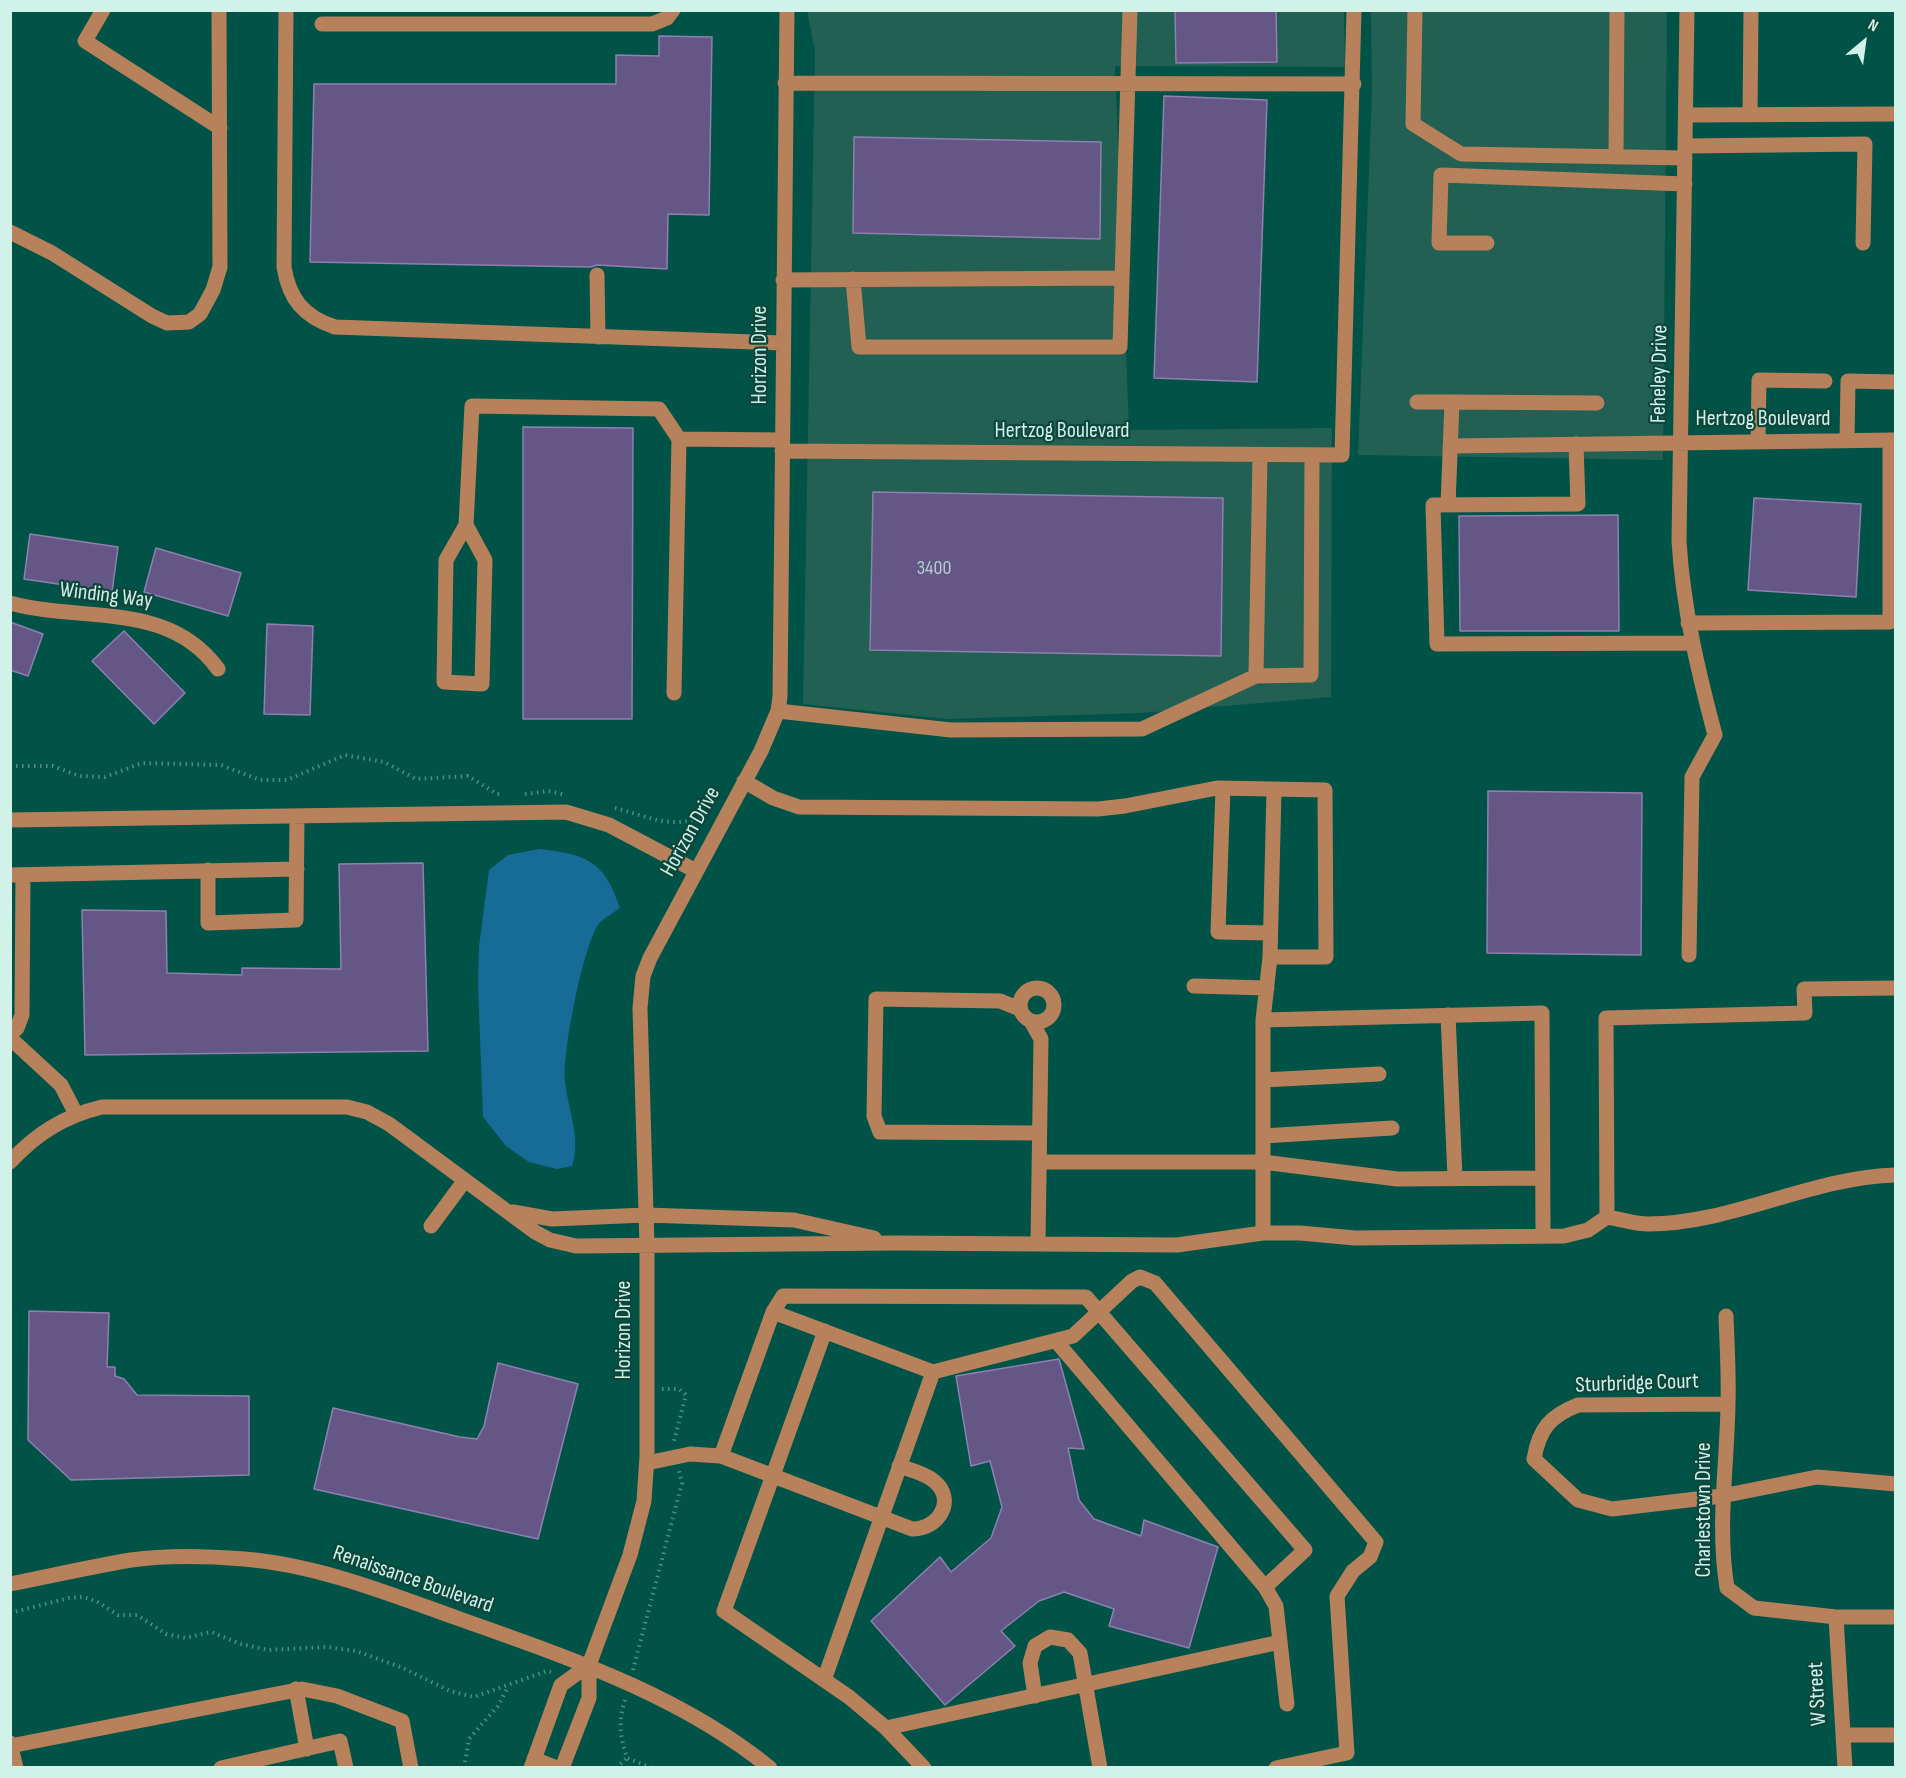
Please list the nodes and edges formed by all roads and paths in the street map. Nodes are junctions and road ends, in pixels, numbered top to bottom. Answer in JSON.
{"nodes":[{"id":1,"x":103,"y":10,"type":"edge"},
{"id":2,"x":219,"y":10,"type":"edge"},
{"id":3,"x":286,"y":10,"type":"edge"},
{"id":4,"x":673,"y":10,"type":"edge"},
{"id":5,"x":787,"y":10,"type":"edge"},
{"id":6,"x":1130,"y":10,"type":"edge"},
{"id":7,"x":1354,"y":10,"type":"edge"},
{"id":8,"x":1415,"y":10,"type":"edge"},
{"id":9,"x":1617,"y":10,"type":"edge"},
{"id":10,"x":1687,"y":10,"type":"edge"},
{"id":11,"x":1751,"y":10,"type":"edge"},
{"id":12,"x":322,"y":24,"type":"dead end"},
{"id":13,"x":785,"y":83,"type":"junction"},
{"id":14,"x":1127,"y":84,"type":"junction"},
{"id":15,"x":1354,"y":84,"type":"junction"},
{"id":16,"x":1896,"y":114,"type":"edge"},
{"id":17,"x":1686,"y":115,"type":"junction"},
{"id":18,"x":1750,"y":115,"type":"junction"},
{"id":19,"x":220,"y":128,"type":"junction"},
{"id":20,"x":1685,"y":152,"type":"junction"},
{"id":21,"x":1616,"y":157,"type":"junction"},
{"id":22,"x":1685,"y":184,"type":"junction"},
{"id":23,"x":10,"y":232,"type":"edge"},
{"id":24,"x":1487,"y":243,"type":"dead end"},
{"id":25,"x":1863,"y":243,"type":"dead end"},
{"id":26,"x":597,"y":275,"type":"dead end"},
{"id":27,"x":1122,"y":278,"type":"junction"},
{"id":28,"x":853,"y":279,"type":"junction"},
{"id":29,"x":783,"y":280,"type":"junction"},
{"id":30,"x":598,"y":337,"type":"junction"},
{"id":31,"x":782,"y":343,"type":"junction"},
{"id":32,"x":1825,"y":381,"type":"dead end"},
{"id":33,"x":1896,"y":382,"type":"edge"},
{"id":34,"x":1417,"y":402,"type":"dead end"},
{"id":35,"x":1452,"y":402,"type":"junction"},
{"id":36,"x":1597,"y":403,"type":"dead end"},
{"id":37,"x":679,"y":439,"type":"junction"},
{"id":38,"x":1847,"y":440,"type":"junction"},
{"id":39,"x":1893,"y":440,"type":"edge"},
{"id":40,"x":1758,"y":441,"type":"junction"},
{"id":41,"x":1682,"y":442,"type":"junction"},
{"id":42,"x":1576,"y":444,"type":"junction"},
{"id":43,"x":782,"y":446,"type":"junction"},
{"id":44,"x":1450,"y":446,"type":"junction"},
{"id":45,"x":1260,"y":455,"type":"junction"},
{"id":46,"x":1312,"y":455,"type":"junction"},
{"id":47,"x":1448,"y":505,"type":"junction"},
{"id":48,"x":466,"y":525,"type":"junction"},
{"id":49,"x":10,"y":603,"type":"edge"},
{"id":50,"x":1688,"y":623,"type":"junction"},
{"id":51,"x":1692,"y":642,"type":"junction"},
{"id":52,"x":218,"y":669,"type":"dead end"},
{"id":53,"x":1256,"y":676,"type":"junction"},
{"id":54,"x":674,"y":693,"type":"dead end"},
{"id":55,"x":778,"y":711,"type":"junction"},
{"id":56,"x":10,"y":766,"type":"edge"},
{"id":57,"x":744,"y":781,"type":"junction"},
{"id":58,"x":1222,"y":788,"type":"junction"},
{"id":59,"x":1274,"y":790,"type":"junction"},
{"id":60,"x":509,"y":794,"type":"dead end"},
{"id":61,"x":520,"y":795,"type":"dead end"},
{"id":62,"x":571,"y":796,"type":"dead end"},
{"id":63,"x":610,"y":806,"type":"dead end"},
{"id":64,"x":297,"y":816,"type":"junction"},
{"id":65,"x":10,"y":820,"type":"edge"},
{"id":66,"x":721,"y":825,"type":"junction"},
{"id":67,"x":297,"y":869,"type":"junction"},
{"id":68,"x":208,"y":870,"type":"junction"},
{"id":69,"x":696,"y":871,"type":"junction"},
{"id":70,"x":17,"y":875,"type":"edge"},
{"id":71,"x":1270,"y":933,"type":"junction"},
{"id":72,"x":1689,"y":955,"type":"dead end"},
{"id":73,"x":1270,"y":957,"type":"junction"},
{"id":74,"x":1194,"y":986,"type":"dead end"},
{"id":75,"x":1896,"y":987,"type":"edge"},
{"id":76,"x":1266,"y":988,"type":"junction"},
{"id":77,"x":1020,"y":1009,"type":"junction"},
{"id":78,"x":1448,"y":1016,"type":"junction"},
{"id":79,"x":1263,"y":1020,"type":"junction"},
{"id":80,"x":1031,"y":1022,"type":"junction"},
{"id":81,"x":10,"y":1036,"type":"edge"},
{"id":82,"x":1379,"y":1074,"type":"dead end"},
{"id":83,"x":1263,"y":1080,"type":"junction"},
{"id":84,"x":76,"y":1114,"type":"junction"},
{"id":85,"x":1392,"y":1128,"type":"dead end"},
{"id":86,"x":1039,"y":1133,"type":"junction"},
{"id":87,"x":1263,"y":1136,"type":"junction"},
{"id":88,"x":10,"y":1162,"type":"edge"},
{"id":89,"x":1039,"y":1162,"type":"junction"},
{"id":90,"x":1263,"y":1162,"type":"junction"},
{"id":91,"x":1896,"y":1175,"type":"edge"},
{"id":92,"x":1455,"y":1178,"type":"junction"},
{"id":93,"x":1543,"y":1178,"type":"junction"},
{"id":94,"x":465,"y":1179,"type":"junction"},
{"id":95,"x":508,"y":1211,"type":"junction"},
{"id":96,"x":646,"y":1215,"type":"junction"},
{"id":97,"x":1607,"y":1217,"type":"junction"},
{"id":98,"x":431,"y":1226,"type":"dead end"},
{"id":99,"x":1263,"y":1233,"type":"junction"},
{"id":100,"x":1544,"y":1236,"type":"junction"},
{"id":101,"x":897,"y":1243,"type":"junction"},
{"id":102,"x":1038,"y":1243,"type":"junction"},
{"id":103,"x":646,"y":1246,"type":"junction"},
{"id":104,"x":773,"y":1312,"type":"junction"},
{"id":105,"x":1099,"y":1312,"type":"junction"},
{"id":106,"x":1726,"y":1316,"type":"dead end"},
{"id":107,"x":825,"y":1331,"type":"junction"},
{"id":108,"x":1056,"y":1341,"type":"junction"},
{"id":109,"x":933,"y":1372,"type":"junction"},
{"id":110,"x":646,"y":1389,"type":"junction"},
{"id":111,"x":1728,"y":1404,"type":"junction"},
{"id":112,"x":673,"y":1456,"type":"junction"},
{"id":113,"x":721,"y":1456,"type":"junction"},
{"id":114,"x":647,"y":1463,"type":"junction"},
{"id":115,"x":899,"y":1466,"type":"junction"},
{"id":116,"x":772,"y":1476,"type":"junction"},
{"id":117,"x":1896,"y":1484,"type":"edge"},
{"id":118,"x":1722,"y":1496,"type":"junction"},
{"id":119,"x":881,"y":1518,"type":"junction"},
{"id":120,"x":10,"y":1584,"type":"edge"},
{"id":121,"x":1265,"y":1587,"type":"junction"},
{"id":122,"x":10,"y":1613,"type":"edge"},
{"id":123,"x":1836,"y":1617,"type":"junction"},
{"id":124,"x":1896,"y":1617,"type":"edge"},
{"id":125,"x":1280,"y":1642,"type":"junction"},
{"id":126,"x":589,"y":1665,"type":"junction"},
{"id":127,"x":568,"y":1680,"type":"junction"},
{"id":128,"x":824,"y":1680,"type":"junction"},
{"id":129,"x":1086,"y":1685,"type":"junction"},
{"id":130,"x":508,"y":1686,"type":"junction"},
{"id":131,"x":296,"y":1689,"type":"junction"},
{"id":132,"x":628,"y":1691,"type":"junction"},
{"id":133,"x":616,"y":1695,"type":"dead end"},
{"id":134,"x":1035,"y":1696,"type":"junction"},
{"id":135,"x":1287,"y":1704,"type":"dead end"},
{"id":136,"x":886,"y":1728,"type":"junction"},
{"id":137,"x":1843,"y":1735,"type":"junction"},
{"id":138,"x":1896,"y":1735,"type":"edge"},
{"id":139,"x":11,"y":1745,"type":"edge"},
{"id":140,"x":307,"y":1749,"type":"junction"},
{"id":141,"x":627,"y":1758,"type":"junction"},
{"id":142,"x":532,"y":1763,"type":"edge"},
{"id":143,"x":16,"y":1767,"type":"edge"},
{"id":144,"x":221,"y":1767,"type":"edge"},
{"id":145,"x":346,"y":1767,"type":"edge"},
{"id":146,"x":411,"y":1767,"type":"edge"},
{"id":147,"x":464,"y":1767,"type":"edge"},
{"id":148,"x":557,"y":1767,"type":"edge"},
{"id":149,"x":562,"y":1767,"type":"edge"},
{"id":150,"x":616,"y":1767,"type":"edge"},
{"id":151,"x":652,"y":1767,"type":"edge"},
{"id":152,"x":770,"y":1767,"type":"edge"},
{"id":153,"x":924,"y":1767,"type":"edge"},
{"id":154,"x":1100,"y":1767,"type":"edge"},
{"id":155,"x":1276,"y":1767,"type":"edge"},
{"id":156,"x":1845,"y":1767,"type":"edge"}],
"edges":[{"from":1,"to":19,"type":"street"},
{"from":2,"to":19,"type":"street"},
{"from":3,"to":30,"type":"street"},
{"from":4,"to":12,"type":"street"},
{"from":5,"to":13,"type":"street","name":"Horizon Drive"},
{"from":6,"to":14,"type":"street"},
{"from":7,"to":15,"type":"street"},
{"from":8,"to":21,"type":"street"},
{"from":9,"to":21,"type":"street"},
{"from":10,"to":17,"type":"street","name":"Feheley Drive"},
{"from":11,"to":18,"type":"street"},
{"from":13,"to":14,"type":"street"},
{"from":13,"to":29,"type":"street","name":"Horizon Drive"},
{"from":14,"to":15,"type":"street"},
{"from":14,"to":27,"type":"street"},
{"from":15,"to":46,"type":"street","name":"Hertzog Boulevard"},
{"from":16,"to":18,"type":"street"},
{"from":17,"to":18,"type":"street"},
{"from":17,"to":20,"type":"street","name":"Feheley Drive"},
{"from":19,"to":23,"type":"street"},
{"from":20,"to":21,"type":"street"},
{"from":20,"to":22,"type":"street","name":"Feheley Drive"},
{"from":20,"to":25,"type":"street"},
{"from":22,"to":24,"type":"street"},
{"from":22,"to":41,"type":"street","name":"Feheley Drive"},
{"from":26,"to":30,"type":"street"},
{"from":27,"to":28,"type":"street"},
{"from":27,"to":28,"type":"street"},
{"from":28,"to":29,"type":"street"},
{"from":29,"to":31,"type":"street","name":"Horizon Drive"},
{"from":30,"to":31,"type":"street"},
{"from":31,"to":43,"type":"street","name":"Horizon Drive"},
{"from":32,"to":40,"type":"street"},
{"from":33,"to":38,"type":"street"},
{"from":34,"to":35,"type":"street"},
{"from":35,"to":36,"type":"street"},
{"from":35,"to":44,"type":"street"},
{"from":37,"to":43,"type":"street","name":"Hertzog Boulevard"},
{"from":37,"to":48,"type":"street"},
{"from":37,"to":54,"type":"street"},
{"from":38,"to":39,"type":"street","name":"Hertzog Boulevard"},
{"from":38,"to":40,"type":"street","name":"Hertzog Boulevard"},
{"from":39,"to":50,"type":"street"},
{"from":40,"to":41,"type":"street","name":"Hertzog Boulevard"},
{"from":41,"to":42,"type":"street","name":"Hertzog Boulevard"},
{"from":41,"to":50,"type":"street","name":"Feheley Drive"},
{"from":42,"to":44,"type":"street","name":"Hertzog Boulevard"},
{"from":42,"to":47,"type":"street"},
{"from":43,"to":45,"type":"street","name":"Hertzog Boulevard"},
{"from":43,"to":55,"type":"street","name":"Horizon Drive"},
{"from":44,"to":47,"type":"street"},
{"from":45,"to":46,"type":"street","name":"Hertzog Boulevard"},
{"from":45,"to":53,"type":"street"},
{"from":46,"to":53,"type":"street"},
{"from":47,"to":51,"type":"street"},
{"from":48,"to":48,"type":"street"},
{"from":49,"to":52,"type":"street","name":"Winding Way"},
{"from":50,"to":51,"type":"street","name":"Feheley Drive"},
{"from":51,"to":72,"type":"street","name":"Feheley Drive"},
{"from":53,"to":55,"type":"street"},
{"from":55,"to":57,"type":"street","name":"Horizon Drive"},
{"from":56,"to":60,"type":"path"},
{"from":57,"to":58,"type":"street"},
{"from":57,"to":66,"type":"street","name":"Horizon Drive"},
{"from":58,"to":59,"type":"street"},
{"from":58,"to":71,"type":"street"},
{"from":59,"to":71,"type":"street"},
{"from":59,"to":73,"type":"street"},
{"from":61,"to":62,"type":"path"},
{"from":63,"to":66,"type":"path"},
{"from":64,"to":65,"type":"street"},
{"from":64,"to":67,"type":"street"},
{"from":64,"to":69,"type":"street"},
{"from":66,"to":69,"type":"street","name":"Horizon Drive"},
{"from":67,"to":68,"type":"street"},
{"from":67,"to":68,"type":"street"},
{"from":68,"to":70,"type":"street"},
{"from":69,"to":96,"type":"street","name":"Horizon Drive"},
{"from":70,"to":81,"type":"street"},
{"from":71,"to":73,"type":"street"},
{"from":73,"to":76,"type":"street"},
{"from":74,"to":76,"type":"street"},
{"from":75,"to":97,"type":"street"},
{"from":76,"to":79,"type":"street"},
{"from":77,"to":80,"type":"street"},
{"from":77,"to":80,"type":"street"},
{"from":77,"to":86,"type":"street"},
{"from":78,"to":79,"type":"street"},
{"from":78,"to":92,"type":"street"},
{"from":78,"to":93,"type":"street"},
{"from":79,"to":83,"type":"street"},
{"from":80,"to":86,"type":"street"},
{"from":81,"to":84,"type":"street"},
{"from":82,"to":83,"type":"street"},
{"from":83,"to":87,"type":"street"},
{"from":84,"to":88,"type":"street"},
{"from":84,"to":94,"type":"street"},
{"from":85,"to":87,"type":"street"},
{"from":86,"to":89,"type":"street"},
{"from":87,"to":90,"type":"street"},
{"from":89,"to":90,"type":"street"},
{"from":89,"to":102,"type":"street"},
{"from":90,"to":92,"type":"street"},
{"from":90,"to":99,"type":"street"},
{"from":91,"to":97,"type":"street"},
{"from":92,"to":93,"type":"street"},
{"from":93,"to":100,"type":"street"},
{"from":94,"to":95,"type":"street"},
{"from":94,"to":98,"type":"street"},
{"from":95,"to":96,"type":"street"},
{"from":95,"to":103,"type":"street"},
{"from":96,"to":101,"type":"street"},
{"from":96,"to":103,"type":"street","name":"Horizon Drive"},
{"from":97,"to":100,"type":"street"},
{"from":99,"to":100,"type":"street"},
{"from":99,"to":102,"type":"street"},
{"from":101,"to":102,"type":"street"},
{"from":101,"to":103,"type":"street"},
{"from":103,"to":110,"type":"street","name":"Horizon Drive"},
{"from":104,"to":105,"type":"street"},
{"from":104,"to":107,"type":"street"},
{"from":104,"to":113,"type":"street"},
{"from":105,"to":108,"type":"street"},
{"from":105,"to":121,"type":"street"},
{"from":105,"to":155,"type":"street"},
{"from":106,"to":111,"type":"street","name":"Charlestown Drive"},
{"from":107,"to":109,"type":"street"},
{"from":107,"to":116,"type":"street"},
{"from":108,"to":109,"type":"street"},
{"from":108,"to":121,"type":"street"},
{"from":109,"to":115,"type":"street"},
{"from":110,"to":112,"type":"path"},
{"from":110,"to":114,"type":"street","name":"Horizon Drive"},
{"from":111,"to":118,"type":"street","name":"Charlestown Drive"},
{"from":111,"to":118,"type":"street","name":"Sturbridge Court"},
{"from":112,"to":113,"type":"street"},
{"from":112,"to":114,"type":"street"},
{"from":112,"to":132,"type":"path"},
{"from":113,"to":116,"type":"street"},
{"from":114,"to":126,"type":"street","name":"Horizon Drive"},
{"from":115,"to":119,"type":"street"},
{"from":115,"to":119,"type":"street"},
{"from":116,"to":119,"type":"street"},
{"from":116,"to":128,"type":"street"},
{"from":117,"to":118,"type":"street"},
{"from":118,"to":123,"type":"street","name":"Charlestown Drive"},
{"from":119,"to":128,"type":"street"},
{"from":120,"to":126,"type":"street","name":"Renaissance Boulevard"},
{"from":121,"to":125,"type":"street"},
{"from":122,"to":130,"type":"path"},
{"from":123,"to":124,"type":"street"},
{"from":123,"to":137,"type":"street","name":"W Street"},
{"from":125,"to":129,"type":"street"},
{"from":125,"to":135,"type":"street"},
{"from":126,"to":127,"type":"street"},
{"from":126,"to":132,"type":"street","name":"Renaissance Boulevard"},
{"from":126,"to":149,"type":"street"},
{"from":127,"to":130,"type":"path"},
{"from":127,"to":142,"type":"street"},
{"from":128,"to":136,"type":"street"},
{"from":129,"to":134,"type":"street"},
{"from":129,"to":134,"type":"street"},
{"from":129,"to":154,"type":"street"},
{"from":130,"to":147,"type":"path"},
{"from":131,"to":139,"type":"street"},
{"from":131,"to":140,"type":"street"},
{"from":131,"to":146,"type":"street"},
{"from":132,"to":133,"type":"path"},
{"from":132,"to":141,"type":"path"},
{"from":132,"to":152,"type":"street","name":"Renaissance Boulevard"},
{"from":134,"to":136,"type":"street"},
{"from":136,"to":153,"type":"street"},
{"from":137,"to":138,"type":"street"},
{"from":137,"to":156,"type":"street","name":"W Street"},
{"from":139,"to":143,"type":"street"},
{"from":140,"to":144,"type":"street"},
{"from":140,"to":145,"type":"street"},
{"from":141,"to":150,"type":"path"},
{"from":141,"to":151,"type":"path"},
{"from":142,"to":148,"type":"street"}]}
